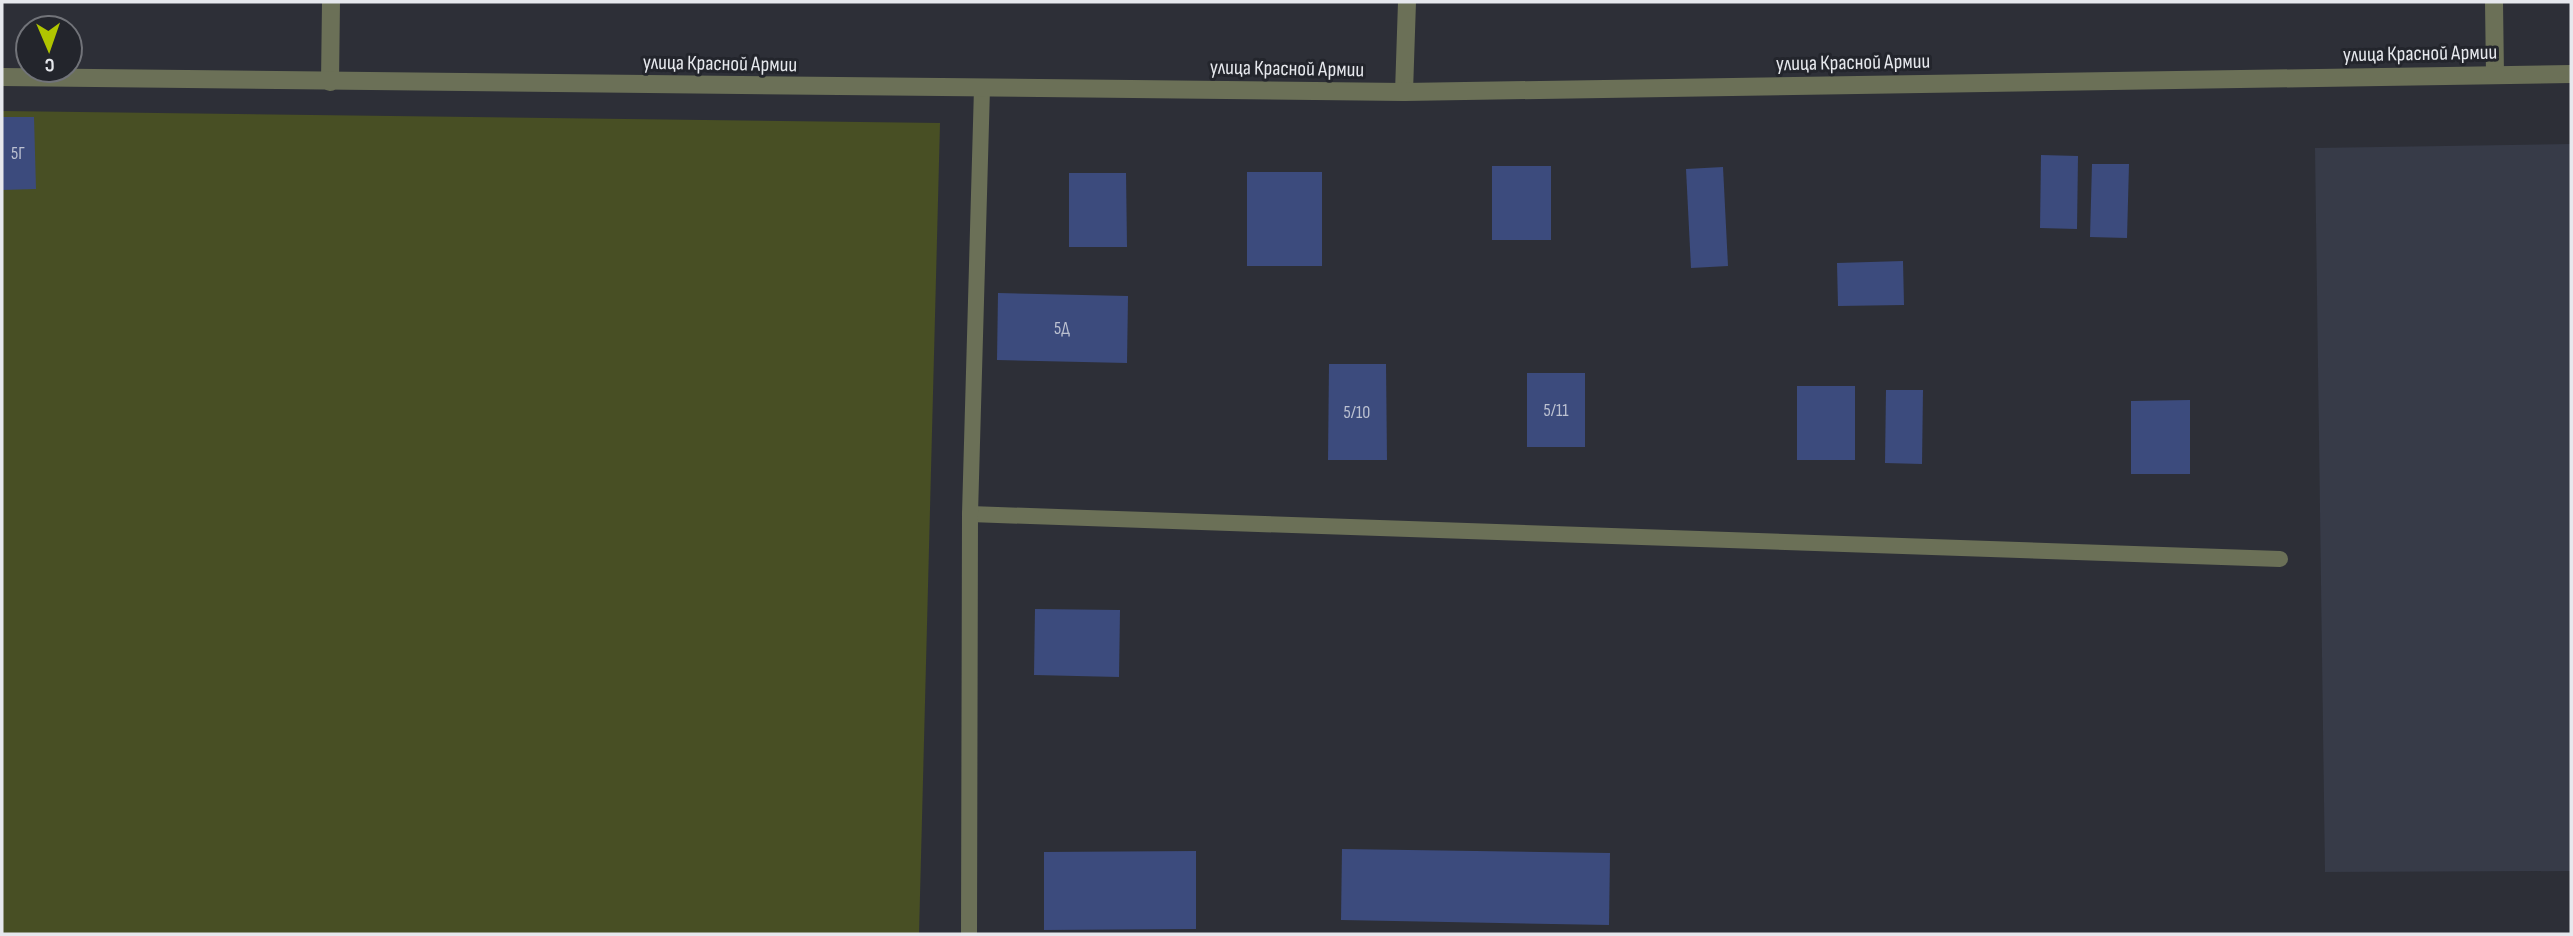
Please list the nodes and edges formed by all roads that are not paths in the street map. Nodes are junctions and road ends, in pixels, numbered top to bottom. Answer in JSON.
{"nodes":[{"id":1,"x":331,"y":2,"type":"edge"},
{"id":2,"x":1407,"y":2,"type":"edge"},
{"id":3,"x":2494,"y":2,"type":"edge"},
{"id":4,"x":2571,"y":74,"type":"edge"},
{"id":5,"x":2495,"y":75,"type":"junction"},
{"id":6,"x":2,"y":77,"type":"edge"},
{"id":7,"x":330,"y":82,"type":"junction"},
{"id":8,"x":982,"y":88,"type":"junction"},
{"id":9,"x":1404,"y":92,"type":"junction"},
{"id":10,"x":970,"y":514,"type":"junction"},
{"id":11,"x":2280,"y":559,"type":"dead end"},
{"id":12,"x":970,"y":934,"type":"edge"}],
"edges":[{"from":1,"to":7,"type":"street"},
{"from":2,"to":9,"type":"street"},
{"from":3,"to":5,"type":"street"},
{"from":4,"to":5,"type":"street","name":"улица Красной Армии"},
{"from":5,"to":9,"type":"street","name":"улица Красной Армии"},
{"from":6,"to":7,"type":"street","name":"улица Красной Армии"},
{"from":7,"to":8,"type":"street","name":"улица Красной Армии"},
{"from":8,"to":9,"type":"street","name":"улица Красной Армии"},
{"from":8,"to":10,"type":"lane"},
{"from":10,"to":11,"type":"lane"},
{"from":10,"to":12,"type":"lane"}]}
